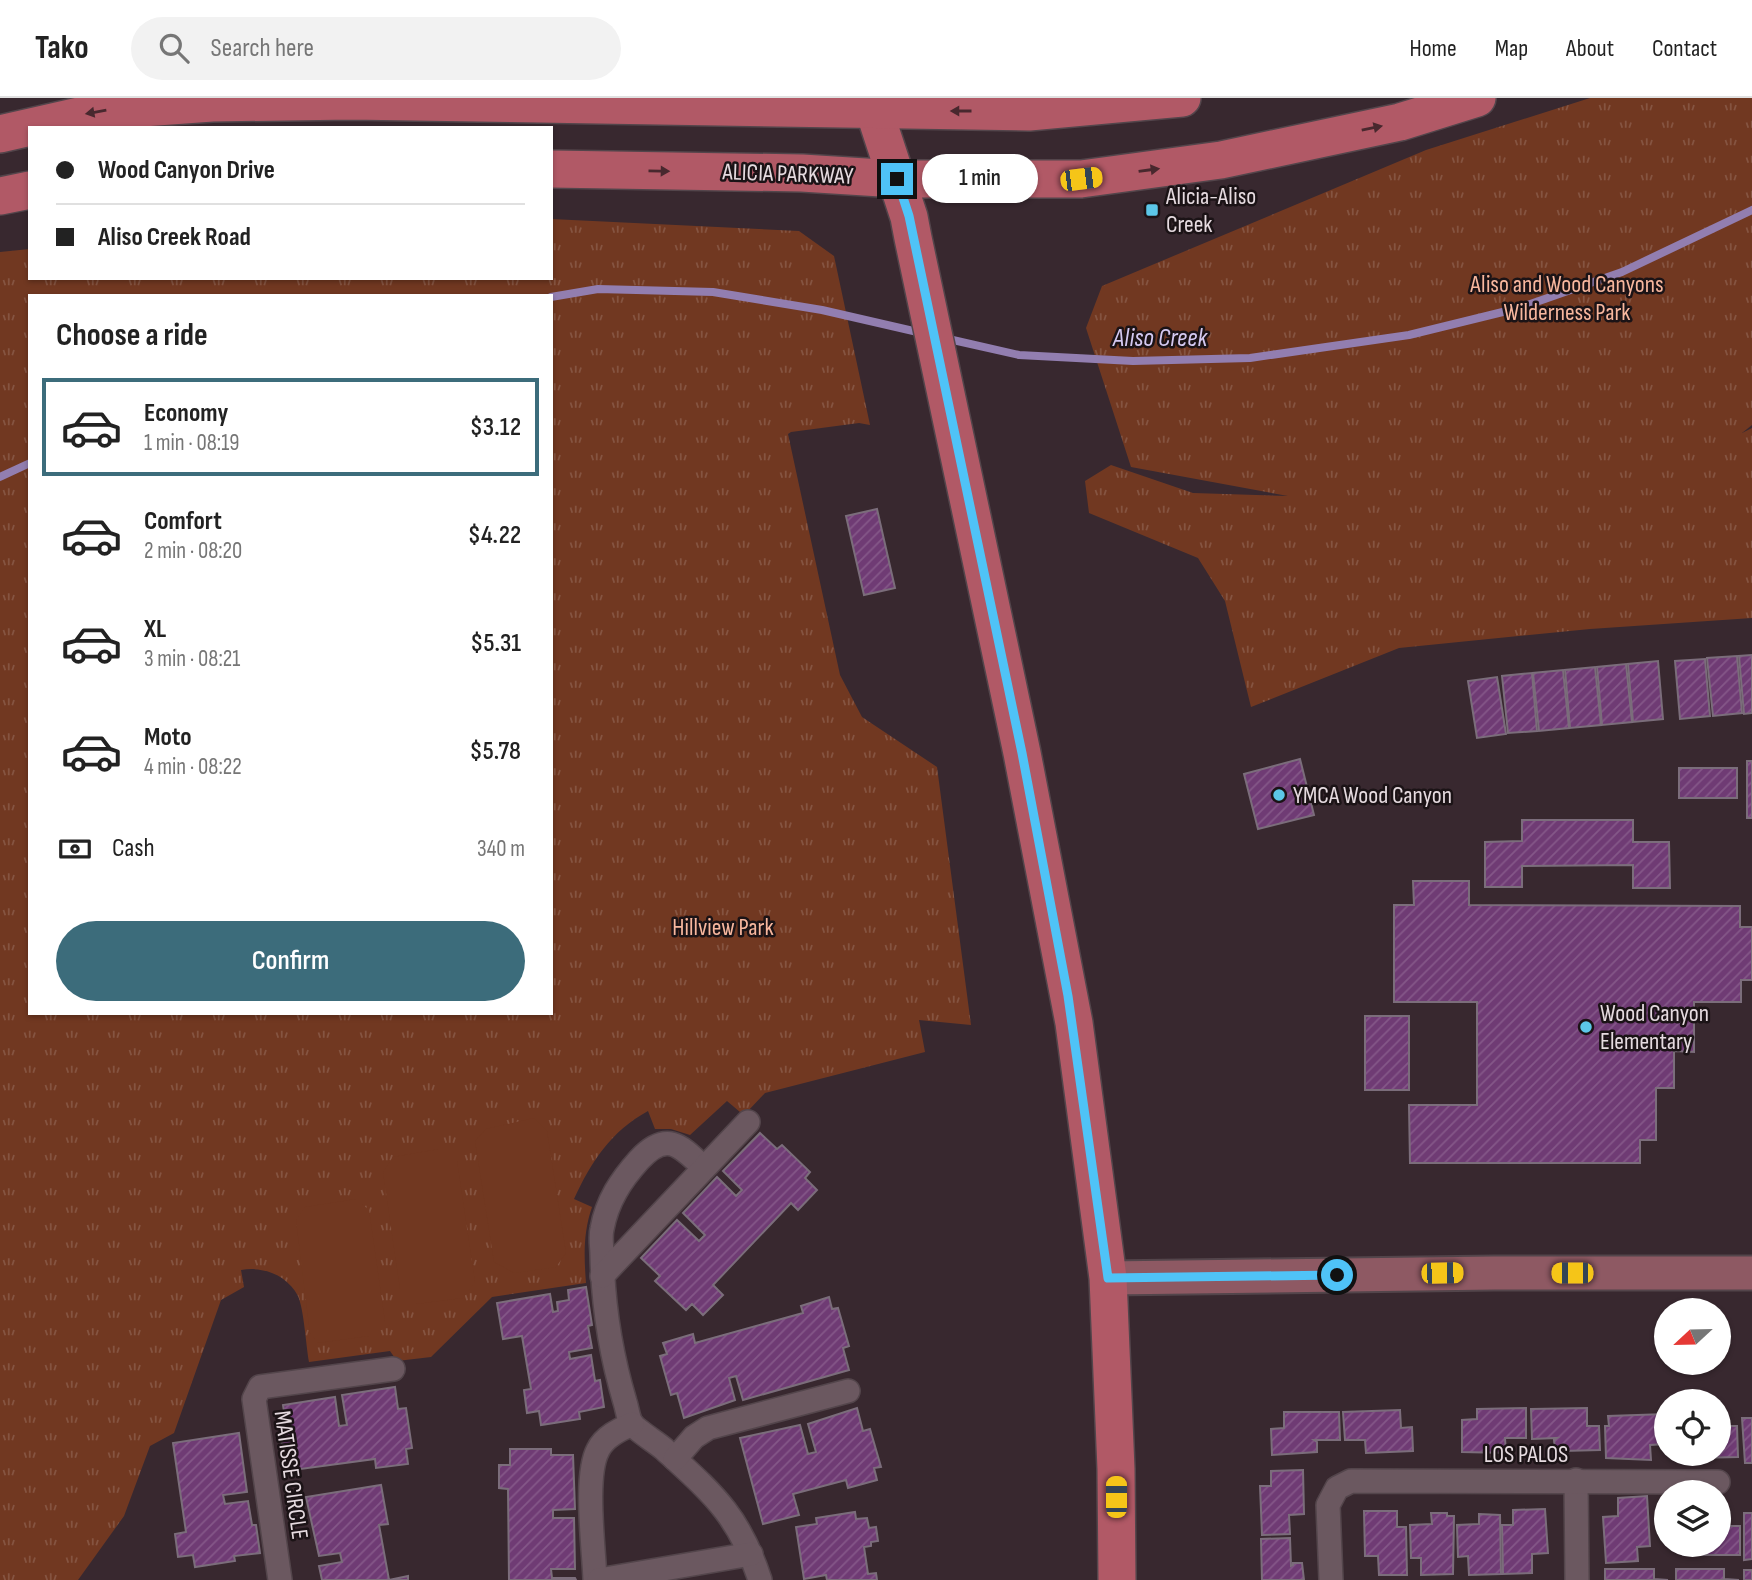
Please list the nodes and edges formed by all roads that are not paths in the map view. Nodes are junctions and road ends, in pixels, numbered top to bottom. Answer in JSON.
{"nodes":[{"id":1,"x":1182,"y":98,"type":"edge"},
{"id":2,"x":1477,"y":98,"type":"edge"},
{"id":3,"x":872,"y":104,"type":"edge"},
{"id":4,"x":35,"y":126,"type":"edge"},
{"id":5,"x":28,"y":128,"type":"edge"},
{"id":6,"x":0,"y":134,"type":"edge"},
{"id":7,"x":553,"y":169,"type":"edge"},
{"id":8,"x":897,"y":179,"type":"junction"},
{"id":9,"x":28,"y":190,"type":"edge"},
{"id":10,"x":0,"y":196,"type":"edge"},
{"id":11,"x":748,"y":1122,"type":"dead end"},
{"id":12,"x":704,"y":1168,"type":"junction"},
{"id":13,"x":1752,"y":1273,"type":"edge"},
{"id":14,"x":602,"y":1276,"type":"junction"},
{"id":15,"x":1108,"y":1278,"type":"junction"},
{"id":16,"x":393,"y":1369,"type":"dead end"},
{"id":17,"x":848,"y":1391,"type":"dead end"},
{"id":18,"x":632,"y":1424,"type":"junction"},
{"id":19,"x":674,"y":1459,"type":"junction"},
{"id":20,"x":1576,"y":1480,"type":"junction"},
{"id":21,"x":1654,"y":1481,"type":"edge"},
{"id":22,"x":751,"y":1555,"type":"junction"},
{"id":23,"x":280,"y":1580,"type":"edge"},
{"id":24,"x":597,"y":1580,"type":"edge"},
{"id":25,"x":760,"y":1580,"type":"edge"},
{"id":26,"x":1117,"y":1580,"type":"edge"},
{"id":27,"x":1331,"y":1580,"type":"edge"},
{"id":28,"x":1577,"y":1580,"type":"edge"}],
"edges":[{"from":1,"to":3,"type":"main road","one_way":true},
{"from":8,"to":2,"type":"main road","name":"ALICIA PARKWAY","one_way":true},
{"from":3,"to":4,"type":"main road","one_way":true},
{"from":3,"to":8,"type":"main road"},
{"from":5,"to":6,"type":"main road","one_way":true},
{"from":7,"to":8,"type":"main road","name":"ALICIA PARKWAY","one_way":true},
{"from":8,"to":15,"type":"main road"},
{"from":9,"to":10,"type":"main road"},
{"from":11,"to":12,"type":"street"},
{"from":12,"to":14,"type":"street"},
{"from":12,"to":14,"type":"street"},
{"from":13,"to":15,"type":"main road"},
{"from":14,"to":18,"type":"street"},
{"from":15,"to":26,"type":"main road"},
{"from":16,"to":23,"type":"street","name":"MATISSE CIRCLE"},
{"from":17,"to":19,"type":"street"},
{"from":18,"to":19,"type":"street"},
{"from":18,"to":24,"type":"street"},
{"from":19,"to":22,"type":"street"},
{"from":20,"to":21,"type":"street","name":"LOS PALOS"},
{"from":20,"to":27,"type":"street","name":"LOS PALOS"},
{"from":20,"to":28,"type":"street"},
{"from":22,"to":24,"type":"street"},
{"from":22,"to":25,"type":"street"}]}
